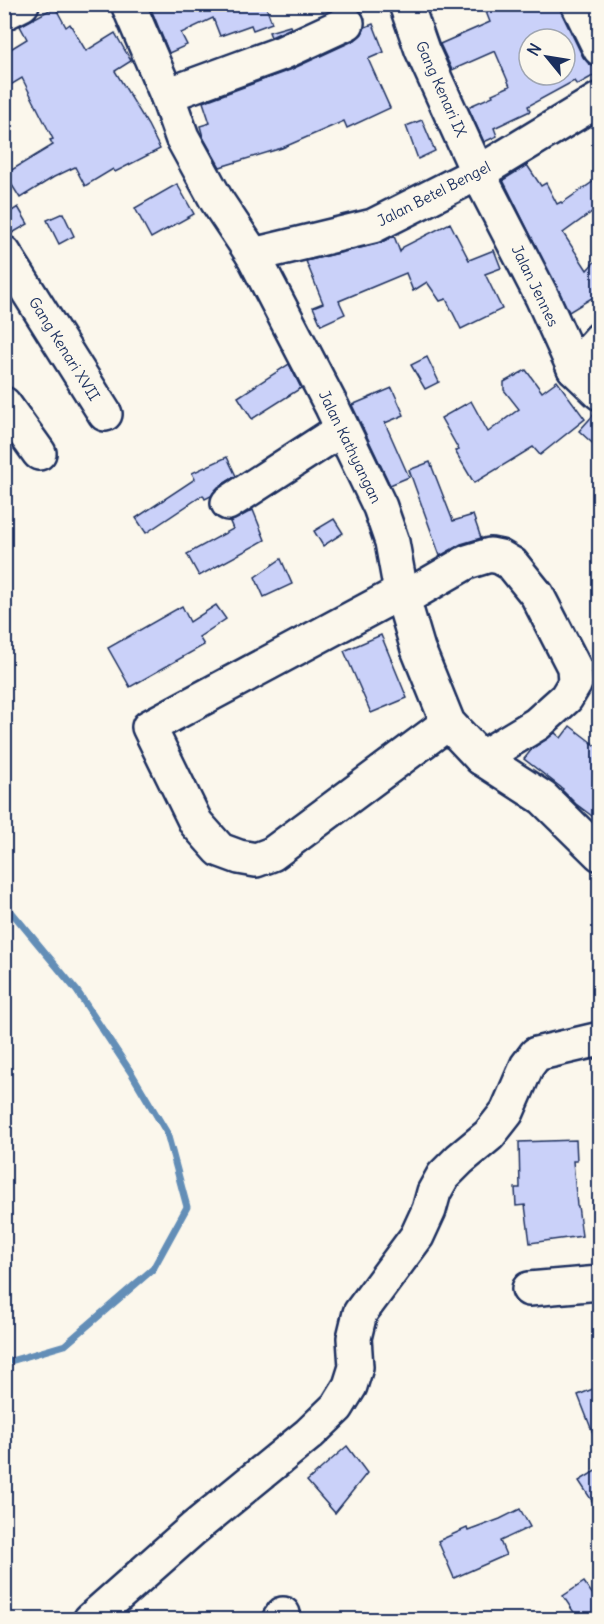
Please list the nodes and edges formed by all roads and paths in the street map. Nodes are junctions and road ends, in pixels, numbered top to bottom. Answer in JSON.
{"nodes":[{"id":1,"x":22,"y":4,"type":"edge"},
{"id":2,"x":128,"y":4,"type":"edge"},
{"id":3,"x":406,"y":4,"type":"edge"},
{"id":4,"x":578,"y":4,"type":"edge"},
{"id":5,"x":4,"y":14,"type":"edge"},
{"id":6,"x":347,"y":23,"type":"dead end"},
{"id":7,"x":600,"y":49,"type":"edge"},
{"id":8,"x":167,"y":94,"type":"junction"},
{"id":9,"x":600,"y":99,"type":"edge"},
{"id":10,"x":478,"y":172,"type":"junction"},
{"id":11,"x":4,"y":253,"type":"edge"},
{"id":12,"x":254,"y":255,"type":"junction"},
{"id":13,"x":600,"y":339,"type":"edge"},
{"id":14,"x":574,"y":368,"type":"junction"},
{"id":15,"x":600,"y":393,"type":"edge"},
{"id":16,"x":4,"y":404,"type":"edge"},
{"id":17,"x":105,"y":414,"type":"dead end"},
{"id":18,"x":342,"y":429,"type":"junction"},
{"id":19,"x":39,"y":453,"type":"dead end"},
{"id":20,"x":228,"y":503,"type":"dead end"},
{"id":21,"x":402,"y":595,"type":"junction"},
{"id":22,"x":448,"y":723,"type":"junction"},
{"id":23,"x":481,"y":758,"type":"junction"},
{"id":24,"x":600,"y":854,"type":"edge"},
{"id":25,"x":600,"y":1039,"type":"edge"},
{"id":26,"x":600,"y":1282,"type":"edge"},
{"id":27,"x":529,"y":1288,"type":"dead end"},
{"id":28,"x":90,"y":1620,"type":"edge"}],
"edges":[{"from":1,"to":5,"type":"street"},
{"from":2,"to":8,"type":"street","name":"Jalan Kathyangan"},
{"from":3,"to":10,"type":"street","name":"Gang Kenari IX"},
{"from":4,"to":7,"type":"street"},
{"from":6,"to":8,"type":"street"},
{"from":8,"to":12,"type":"street","name":"Jalan Kathyangan"},
{"from":9,"to":10,"type":"street","name":"Jalan Betel Bengel"},
{"from":10,"to":12,"type":"street","name":"Jalan Betel Bengel"},
{"from":10,"to":14,"type":"street","name":"Jalan Jennes"},
{"from":11,"to":17,"type":"street","name":"Gang Kenari XVII"},
{"from":12,"to":18,"type":"street","name":"Jalan Kathyangan"},
{"from":13,"to":14,"type":"street"},
{"from":14,"to":15,"type":"street","name":"Jalan Jennes"},
{"from":16,"to":19,"type":"street"},
{"from":18,"to":20,"type":"street"},
{"from":18,"to":21,"type":"street","name":"Jalan Kathyangan"},
{"from":21,"to":22,"type":"street","name":"Jalan Kathyangan"},
{"from":21,"to":22,"type":"street"},
{"from":21,"to":23,"type":"street"},
{"from":22,"to":23,"type":"street","name":"Jalan Kathyangan"},
{"from":23,"to":24,"type":"street","name":"Jalan Kathyangan"},
{"from":25,"to":28,"type":"street"},
{"from":26,"to":27,"type":"street"}]}
